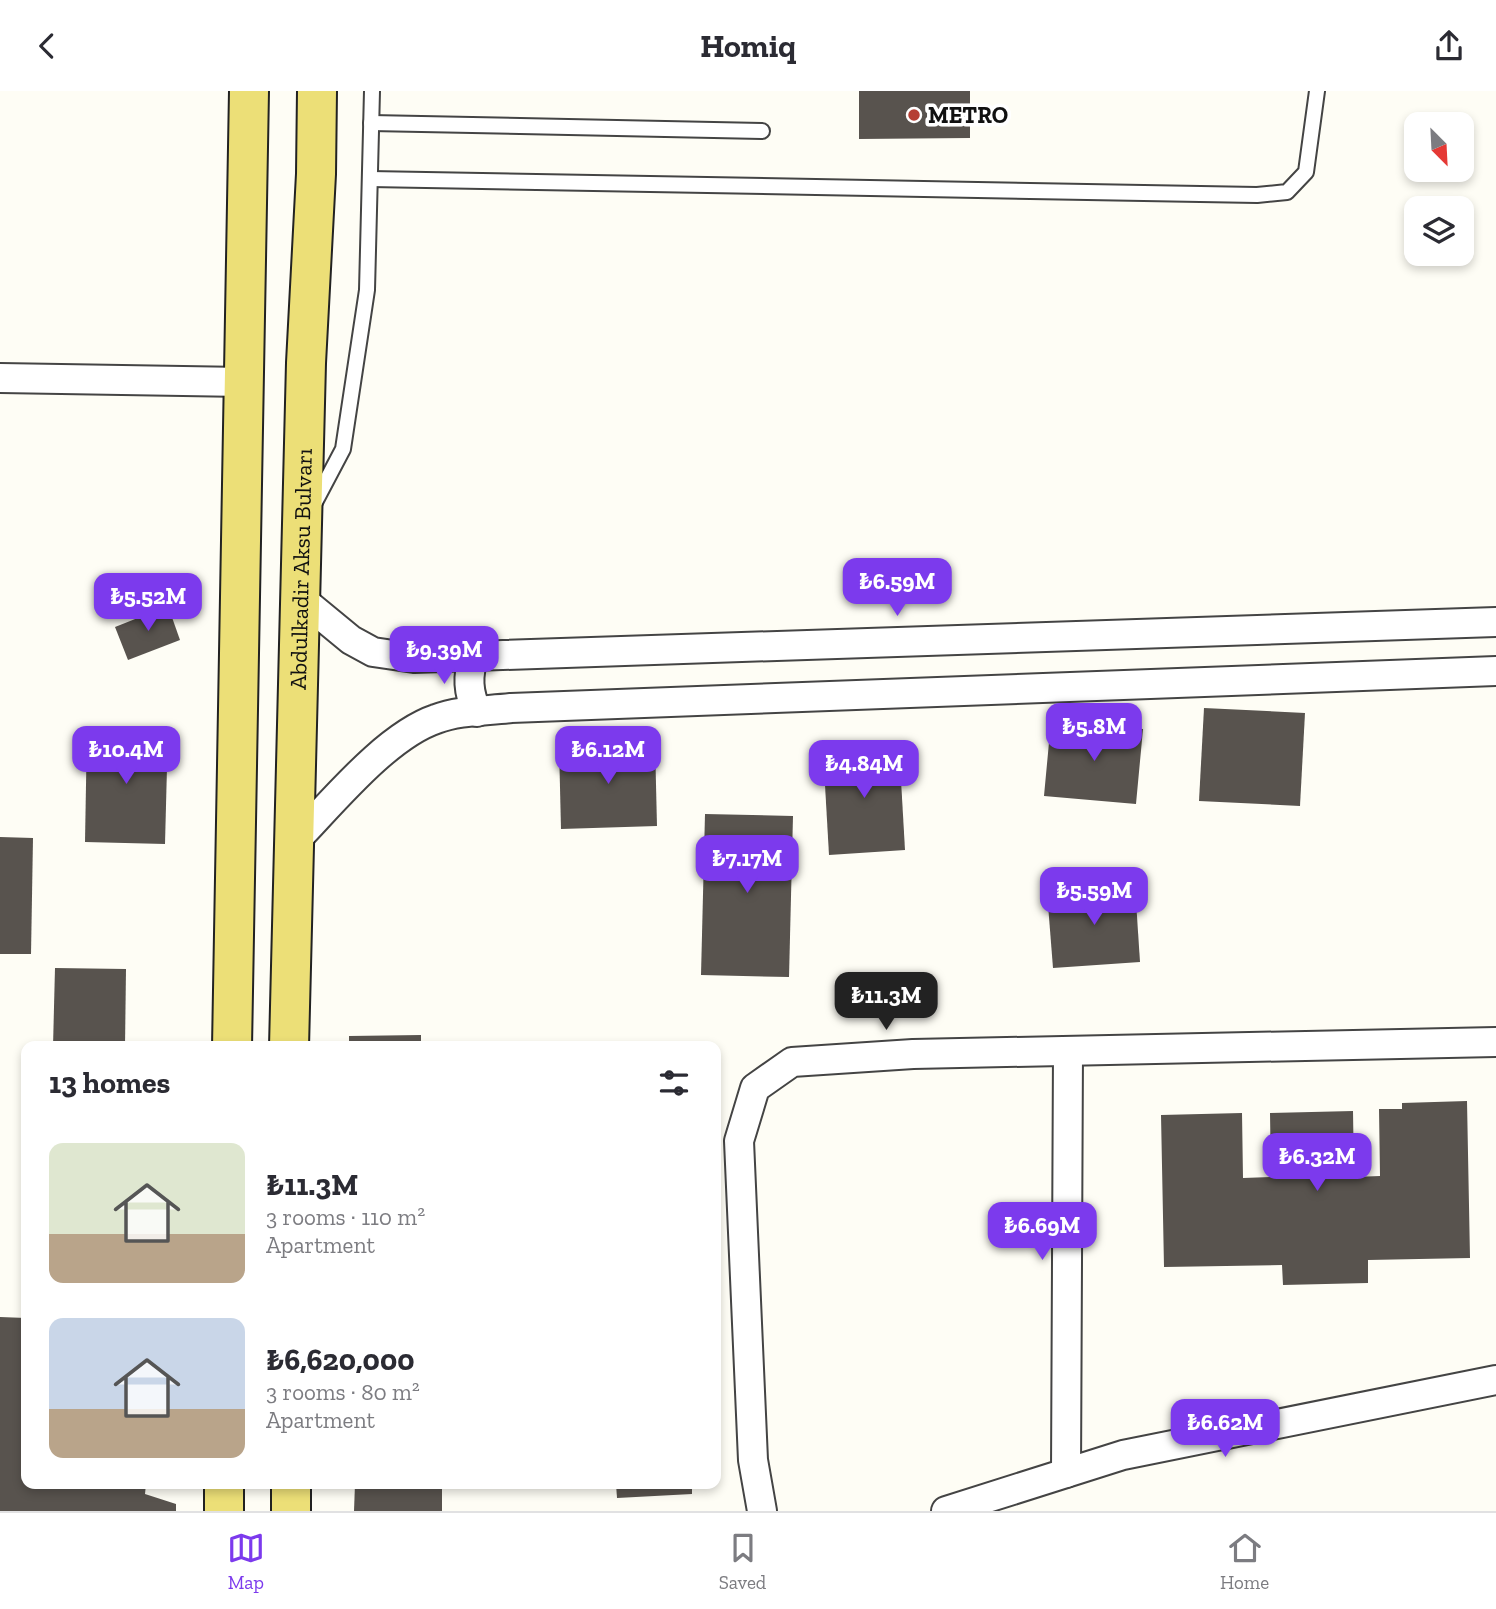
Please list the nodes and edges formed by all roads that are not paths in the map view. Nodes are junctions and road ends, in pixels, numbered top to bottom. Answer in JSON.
{"nodes":[{"id":1,"x":249,"y":91,"type":"edge"},
{"id":2,"x":317,"y":91,"type":"edge"},
{"id":3,"x":372,"y":91,"type":"edge"},
{"id":4,"x":1317,"y":91,"type":"edge"},
{"id":5,"x":371,"y":123,"type":"junction"},
{"id":6,"x":762,"y":131,"type":"dead end"},
{"id":7,"x":370,"y":179,"type":"junction"},
{"id":8,"x":0,"y":378,"type":"edge"},
{"id":9,"x":244,"y":382,"type":"junction"},
{"id":10,"x":302,"y":527,"type":"junction"},
{"id":11,"x":300,"y":598,"type":"junction"},
{"id":12,"x":1496,"y":622,"type":"edge"},
{"id":13,"x":474,"y":656,"type":"junction"},
{"id":14,"x":1496,"y":671,"type":"edge"},
{"id":15,"x":477,"y":712,"type":"junction"},
{"id":16,"x":294,"y":842,"type":"junction"},
{"id":17,"x":232,"y":1041,"type":"edge"},
{"id":18,"x":289,"y":1041,"type":"edge"},
{"id":19,"x":1496,"y":1042,"type":"edge"},
{"id":20,"x":1068,"y":1051,"type":"junction"},
{"id":21,"x":1496,"y":1380,"type":"edge"},
{"id":22,"x":1066,"y":1473,"type":"junction"},
{"id":23,"x":224,"y":1489,"type":"edge"},
{"id":24,"x":291,"y":1489,"type":"edge"},
{"id":25,"x":224,"y":1511,"type":"edge"},
{"id":26,"x":291,"y":1511,"type":"edge"},
{"id":27,"x":762,"y":1511,"type":"edge"},
{"id":28,"x":946,"y":1511,"type":"edge"}],
"edges":[{"from":1,"to":9,"type":"main road"},
{"from":2,"to":10,"type":"main road","name":"Abdulkadir Aksu Bulvarı"},
{"from":3,"to":5,"type":"lane"},
{"from":4,"to":7,"type":"lane"},
{"from":5,"to":6,"type":"lane"},
{"from":5,"to":7,"type":"lane"},
{"from":7,"to":10,"type":"lane"},
{"from":8,"to":9,"type":"street"},
{"from":9,"to":17,"type":"main road"},
{"from":10,"to":11,"type":"main road","name":"Abdulkadir Aksu Bulvarı"},
{"from":11,"to":13,"type":"street"},
{"from":11,"to":16,"type":"main road","name":"Abdulkadir Aksu Bulvarı"},
{"from":12,"to":13,"type":"street"},
{"from":13,"to":15,"type":"street"},
{"from":14,"to":15,"type":"street"},
{"from":15,"to":16,"type":"street"},
{"from":16,"to":18,"type":"main road","name":"Abdulkadir Aksu Bulvarı"},
{"from":19,"to":20,"type":"street"},
{"from":20,"to":22,"type":"street"},
{"from":20,"to":27,"type":"street"},
{"from":21,"to":22,"type":"street"},
{"from":22,"to":28,"type":"street"},
{"from":23,"to":25,"type":"main road"},
{"from":24,"to":26,"type":"main road"}]}
